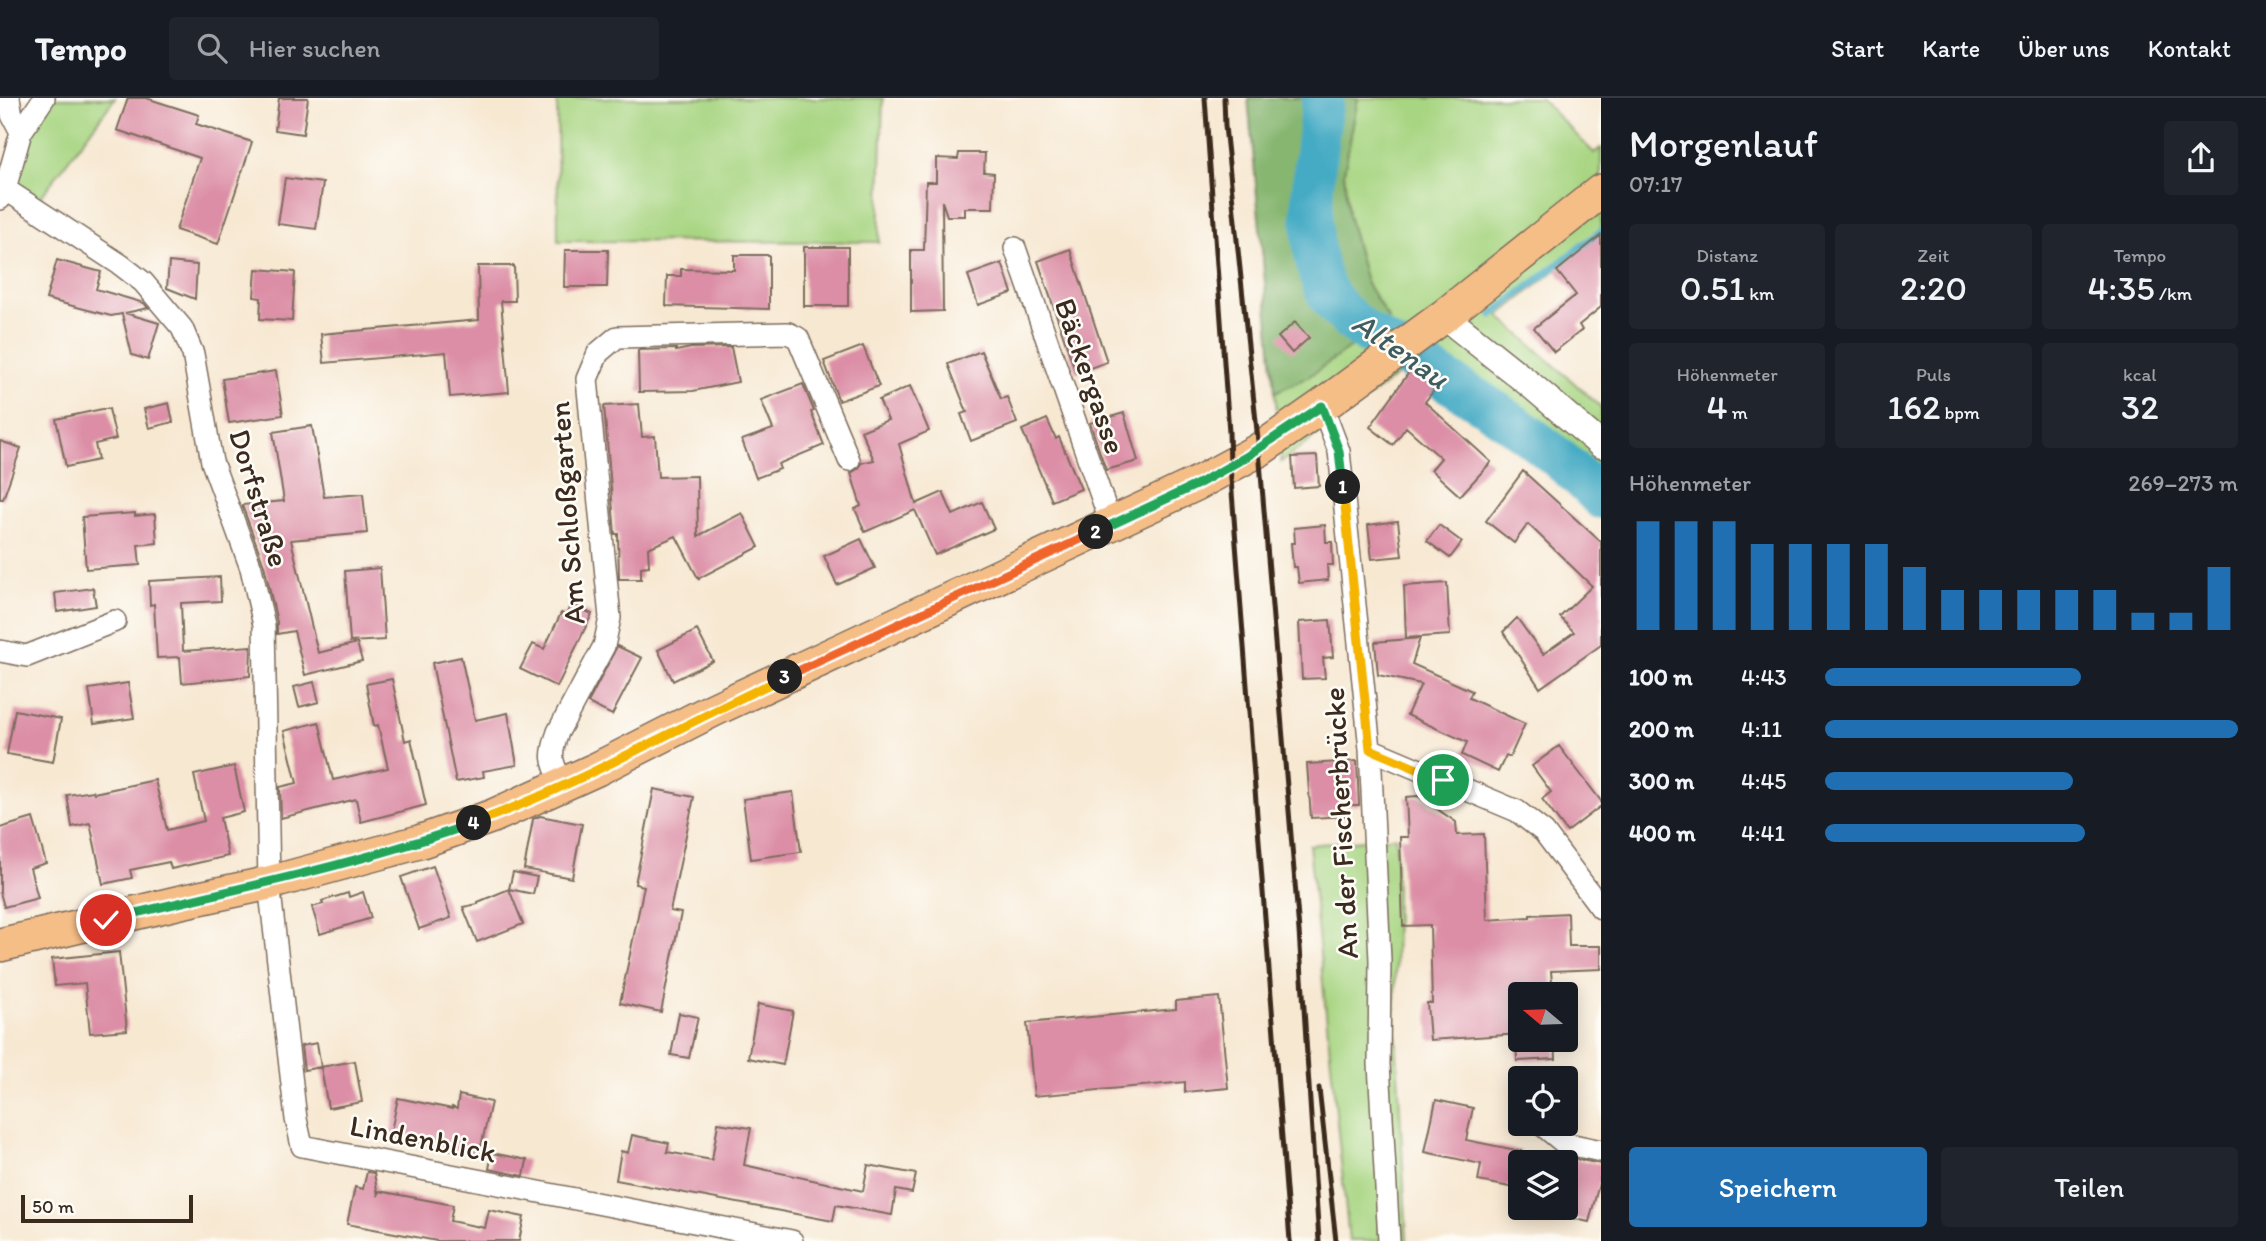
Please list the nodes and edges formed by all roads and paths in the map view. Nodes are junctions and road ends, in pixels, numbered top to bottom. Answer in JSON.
{"nodes":[{"id":1,"x":9,"y":98,"type":"edge"},
{"id":2,"x":44,"y":98,"type":"edge"},
{"id":3,"x":21,"y":132,"type":"junction"},
{"id":4,"x":1601,"y":191,"type":"edge"},
{"id":5,"x":3,"y":194,"type":"edge"},
{"id":6,"x":1015,"y":248,"type":"dead end"},
{"id":7,"x":1444,"y":316,"type":"junction"},
{"id":8,"x":1322,"y":406,"type":"junction"},
{"id":9,"x":1601,"y":445,"type":"edge"},
{"id":10,"x":849,"y":460,"type":"dead end"},
{"id":11,"x":1111,"y":524,"type":"junction"},
{"id":12,"x":115,"y":621,"type":"dead end"},
{"id":13,"x":0,"y":651,"type":"edge"},
{"id":14,"x":1370,"y":749,"type":"junction"},
{"id":15,"x":564,"y":785,"type":"junction"},
{"id":16,"x":269,"y":883,"type":"junction"},
{"id":17,"x":1601,"y":908,"type":"edge"},
{"id":18,"x":0,"y":945,"type":"edge"},
{"id":19,"x":1556,"y":1136,"type":"edge"},
{"id":20,"x":1601,"y":1152,"type":"edge"},
{"id":21,"x":792,"y":1241,"type":"edge"},
{"id":22,"x":1389,"y":1241,"type":"edge"}],
"edges":[{"from":1,"to":3,"type":"street"},
{"from":2,"to":3,"type":"street"},
{"from":3,"to":5,"type":"street"},
{"from":4,"to":7,"type":"main road"},
{"from":5,"to":16,"type":"street","name":"Dorfstraße"},
{"from":6,"to":11,"type":"street","name":"Bäckergasse"},
{"from":7,"to":8,"type":"main road"},
{"from":7,"to":9,"type":"street"},
{"from":8,"to":11,"type":"main road"},
{"from":8,"to":14,"type":"street","name":"An der Fischerbrücke"},
{"from":10,"to":15,"type":"street","name":"Am Schloßgarten"},
{"from":11,"to":15,"type":"main road"},
{"from":12,"to":13,"type":"street"},
{"from":14,"to":17,"type":"street"},
{"from":14,"to":22,"type":"street","name":"An der Fischerbrücke"},
{"from":15,"to":16,"type":"main road"},
{"from":16,"to":18,"type":"main road"},
{"from":16,"to":21,"type":"street","name":"Lindenblick"},
{"from":19,"to":20,"type":"street"}]}
